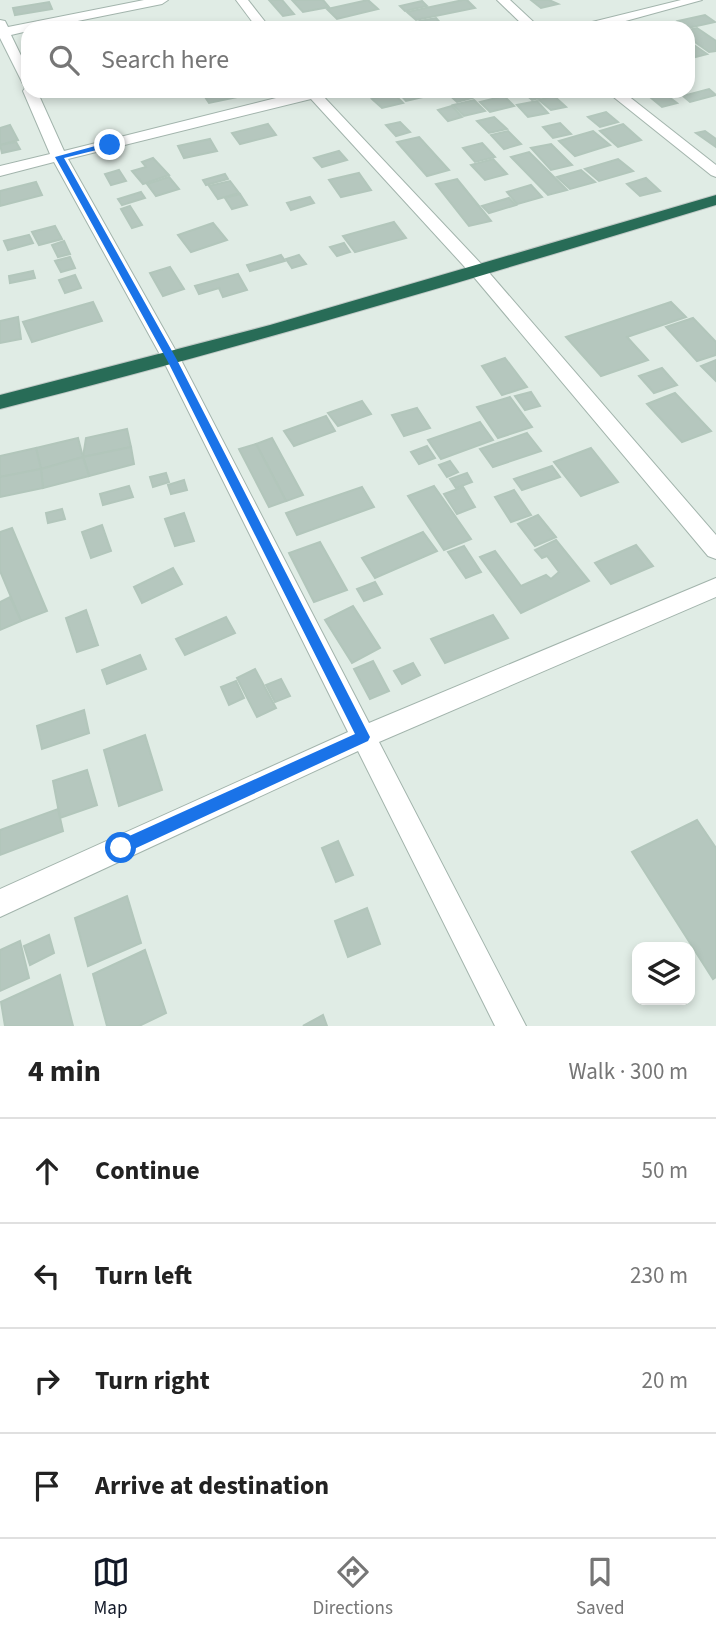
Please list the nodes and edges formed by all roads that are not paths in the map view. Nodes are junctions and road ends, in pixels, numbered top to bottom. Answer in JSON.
{"nodes":[{"id":1,"x":162,"y":0,"type":"edge"},
{"id":2,"x":242,"y":0,"type":"edge"},
{"id":3,"x":503,"y":0,"type":"edge"},
{"id":4,"x":696,"y":0,"type":"edge"},
{"id":5,"x":50,"y":21,"type":"edge"},
{"id":6,"x":258,"y":21,"type":"edge"},
{"id":7,"x":526,"y":21,"type":"edge"},
{"id":8,"x":613,"y":21,"type":"edge"},
{"id":9,"x":21,"y":26,"type":"edge"},
{"id":10,"x":2,"y":30,"type":"edge"},
{"id":11,"x":21,"y":70,"type":"edge"},
{"id":12,"x":33,"y":98,"type":"edge"},
{"id":13,"x":294,"y":98,"type":"edge"},
{"id":14,"x":323,"y":98,"type":"edge"},
{"id":15,"x":622,"y":98,"type":"edge"},
{"id":16,"x":59,"y":157,"type":"junction"},
{"id":17,"x":0,"y":172,"type":"edge"},
{"id":18,"x":716,"y":172,"type":"edge"},
{"id":19,"x":716,"y":200,"type":"edge"},
{"id":20,"x":479,"y":272,"type":"junction"},
{"id":21,"x":172,"y":360,"type":"junction"},
{"id":22,"x":0,"y":402,"type":"edge"},
{"id":23,"x":716,"y":550,"type":"edge"},
{"id":24,"x":716,"y":587,"type":"edge"},
{"id":25,"x":363,"y":737,"type":"junction"},
{"id":26,"x":0,"y":903,"type":"edge"},
{"id":27,"x":511,"y":1026,"type":"edge"}],
"edges":[{"from":1,"to":5,"type":"street"},
{"from":2,"to":6,"type":"street"},
{"from":3,"to":7,"type":"street"},
{"from":4,"to":8,"type":"street"},
{"from":9,"to":10,"type":"street"},
{"from":10,"to":11,"type":"street"},
{"from":12,"to":16,"type":"street"},
{"from":13,"to":16,"type":"street"},
{"from":14,"to":20,"type":"street"},
{"from":15,"to":18,"type":"street"},
{"from":16,"to":17,"type":"street"},
{"from":16,"to":21,"type":"street"},
{"from":19,"to":20,"type":"highway"},
{"from":20,"to":21,"type":"highway"},
{"from":20,"to":23,"type":"street"},
{"from":21,"to":22,"type":"highway"},
{"from":21,"to":25,"type":"street"},
{"from":24,"to":25,"type":"street"},
{"from":25,"to":26,"type":"street"},
{"from":25,"to":27,"type":"street"}]}
